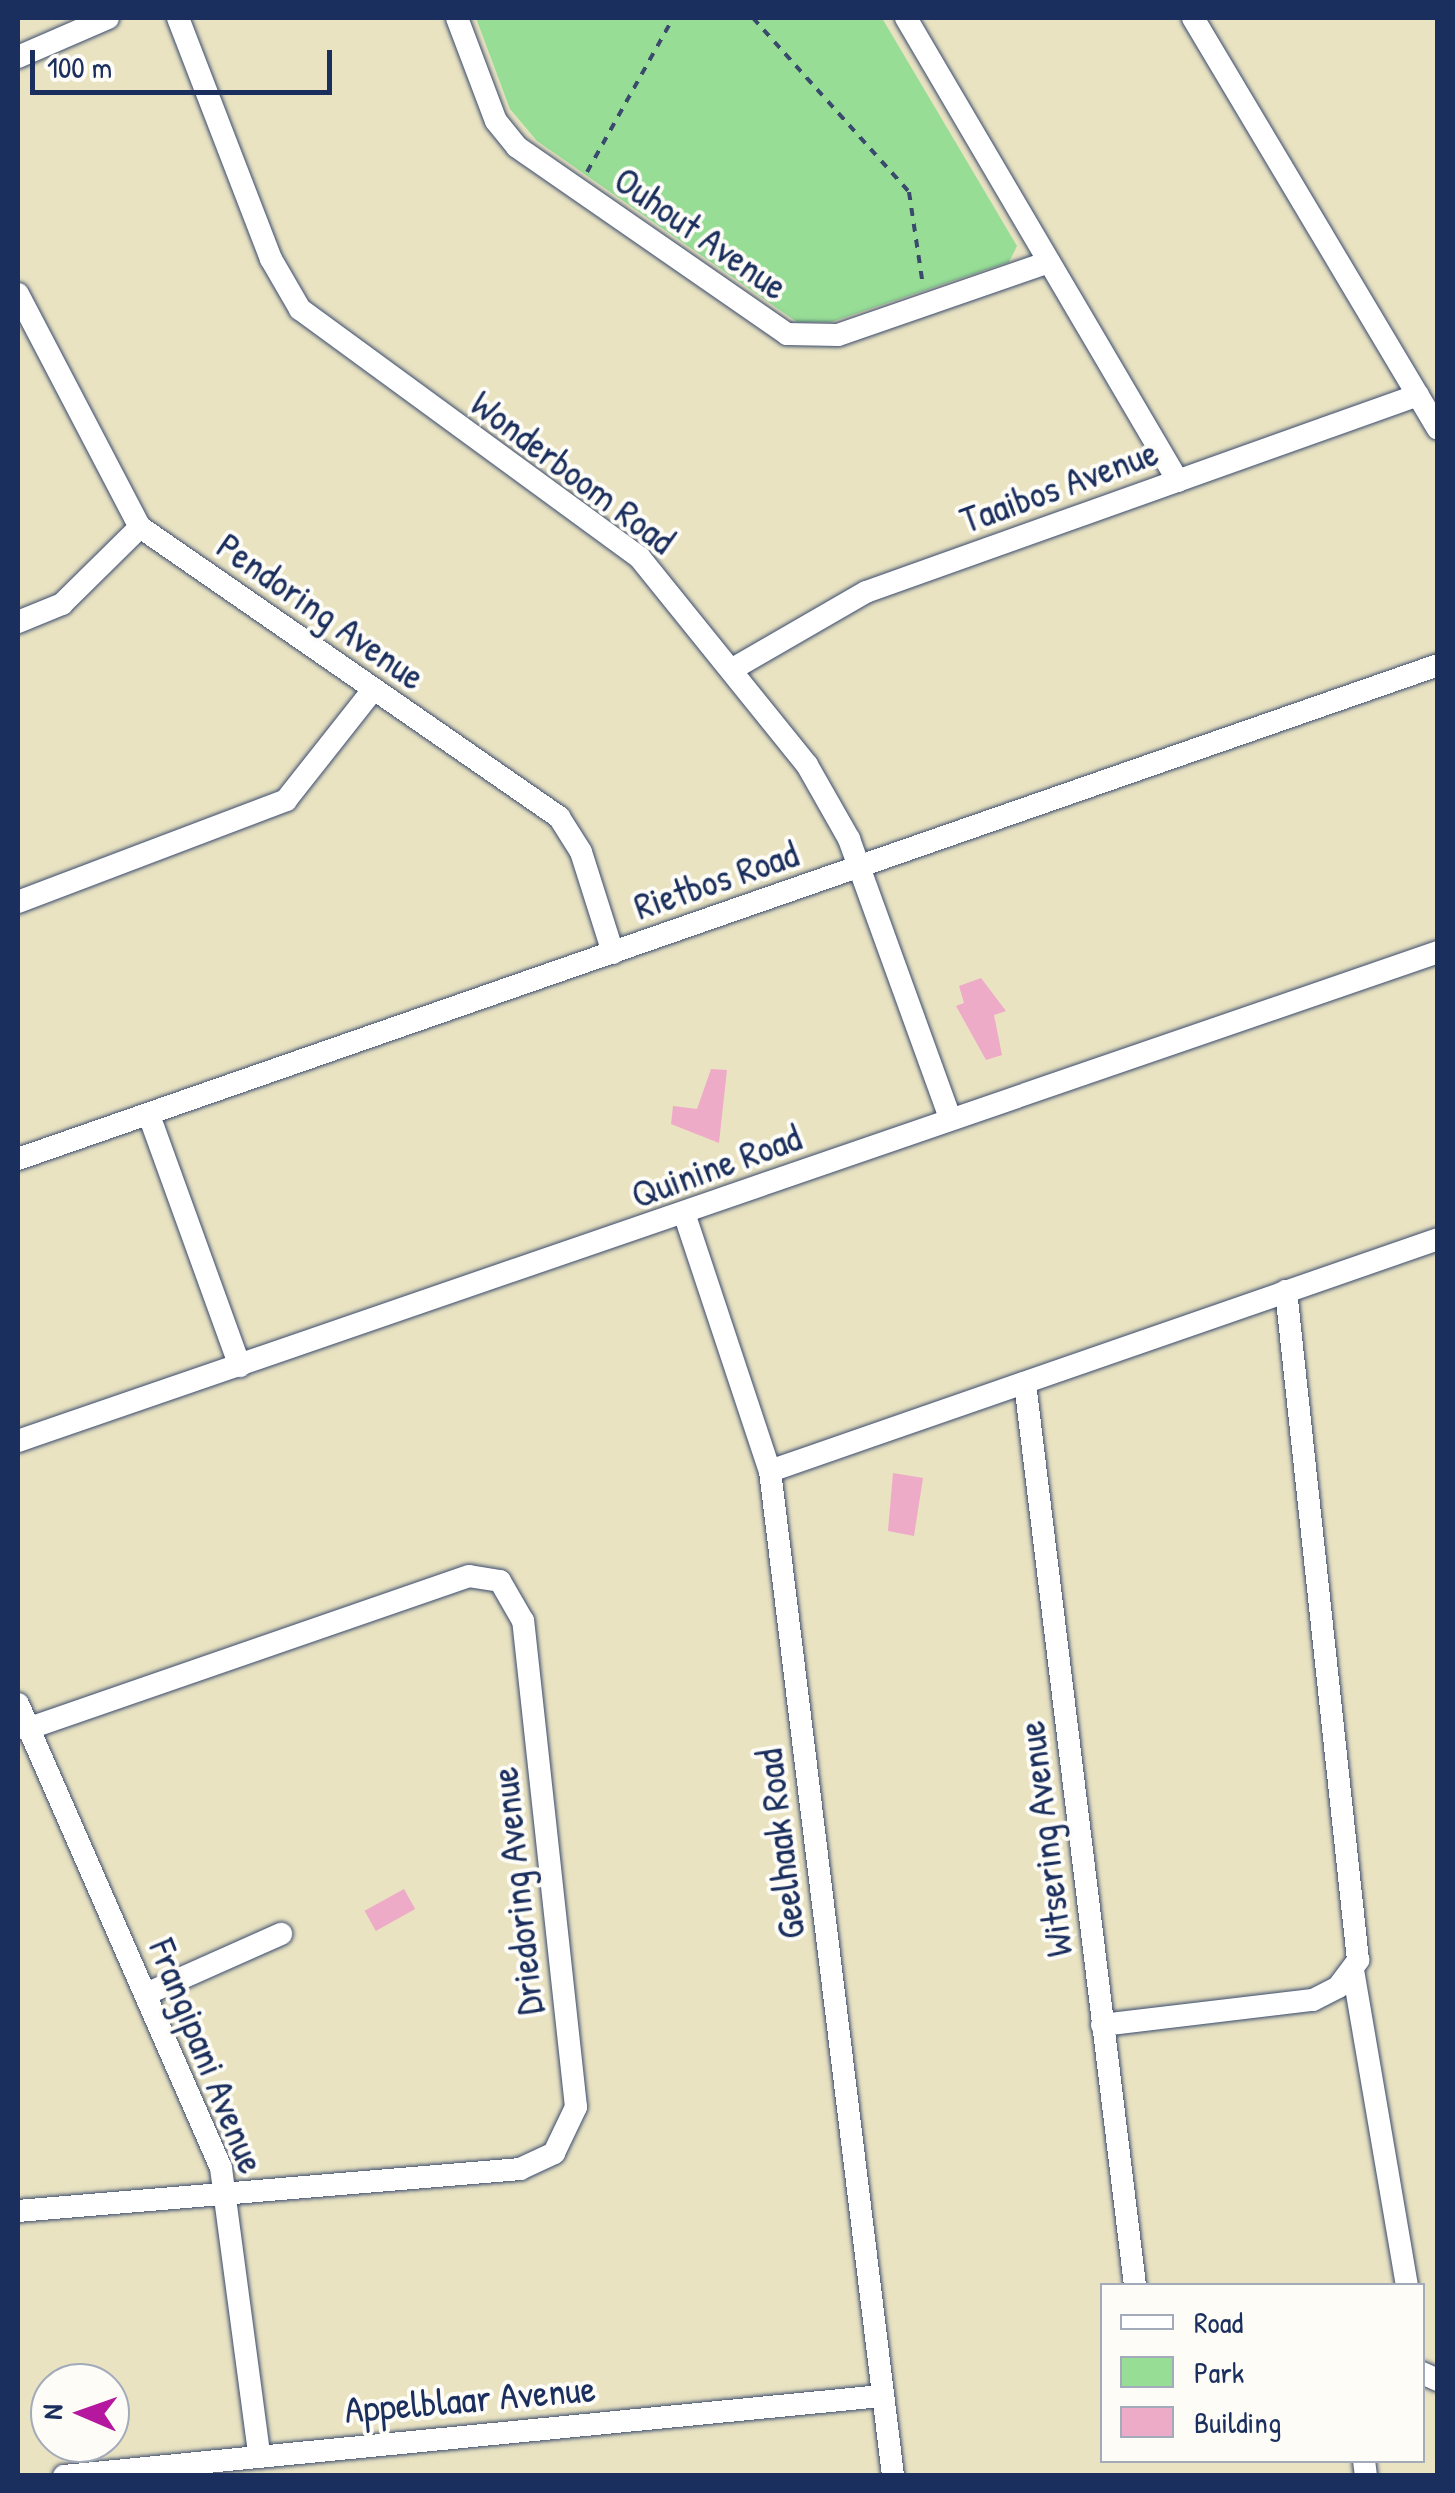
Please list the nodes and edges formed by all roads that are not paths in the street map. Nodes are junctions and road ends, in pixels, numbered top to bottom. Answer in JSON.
{"nodes":[{"id":1,"x":108,"y":18,"type":"edge"},
{"id":2,"x":178,"y":18,"type":"edge"},
{"id":3,"x":457,"y":18,"type":"edge"},
{"id":4,"x":906,"y":18,"type":"edge"},
{"id":5,"x":1192,"y":18,"type":"edge"},
{"id":6,"x":18,"y":57,"type":"edge"},
{"id":7,"x":1049,"y":262,"type":"junction"},
{"id":8,"x":18,"y":294,"type":"edge"},
{"id":9,"x":1418,"y":396,"type":"junction"},
{"id":10,"x":1438,"y":429,"type":"edge"},
{"id":11,"x":1178,"y":480,"type":"junction"},
{"id":12,"x":140,"y":528,"type":"junction"},
{"id":13,"x":18,"y":622,"type":"edge"},
{"id":14,"x":1438,"y":665,"type":"edge"},
{"id":15,"x":736,"y":667,"type":"junction"},
{"id":16,"x":372,"y":691,"type":"junction"},
{"id":17,"x":860,"y":868,"type":"junction"},
{"id":18,"x":18,"y":902,"type":"edge"},
{"id":19,"x":1438,"y":952,"type":"edge"},
{"id":20,"x":613,"y":953,"type":"junction"},
{"id":21,"x":149,"y":1115,"type":"junction"},
{"id":22,"x":950,"y":1118,"type":"junction"},
{"id":23,"x":18,"y":1160,"type":"edge"},
{"id":24,"x":685,"y":1216,"type":"junction"},
{"id":25,"x":1438,"y":1239,"type":"edge"},
{"id":26,"x":1286,"y":1291,"type":"junction"},
{"id":27,"x":240,"y":1366,"type":"junction"},
{"id":28,"x":1026,"y":1383,"type":"junction"},
{"id":29,"x":18,"y":1442,"type":"edge"},
{"id":30,"x":770,"y":1471,"type":"junction"},
{"id":31,"x":18,"y":1704,"type":"edge"},
{"id":32,"x":26,"y":1729,"type":"junction"},
{"id":33,"x":281,"y":1934,"type":"dead end"},
{"id":34,"x":1353,"y":1970,"type":"junction"},
{"id":35,"x":146,"y":1994,"type":"junction"},
{"id":36,"x":1102,"y":2025,"type":"junction"},
{"id":37,"x":228,"y":2196,"type":"junction"},
{"id":38,"x":18,"y":2212,"type":"edge"},
{"id":39,"x":1135,"y":2283,"type":"edge"},
{"id":40,"x":1406,"y":2283,"type":"edge"},
{"id":41,"x":882,"y":2396,"type":"junction"},
{"id":42,"x":258,"y":2454,"type":"junction"},
{"id":43,"x":64,"y":2476,"type":"edge"},
{"id":44,"x":893,"y":2476,"type":"edge"}],
"edges":[{"from":1,"to":6,"type":"street"},
{"from":2,"to":15,"type":"street","name":"Wonderboom Road"},
{"from":3,"to":7,"type":"street","name":"Ouhout Avenue"},
{"from":4,"to":7,"type":"street"},
{"from":5,"to":9,"type":"street"},
{"from":7,"to":11,"type":"street"},
{"from":8,"to":12,"type":"street","name":"Pendoring Avenue"},
{"from":9,"to":10,"type":"street"},
{"from":9,"to":11,"type":"street","name":"Taaibos Avenue"},
{"from":11,"to":15,"type":"street","name":"Taaibos Avenue"},
{"from":12,"to":13,"type":"street"},
{"from":12,"to":16,"type":"street","name":"Pendoring Avenue"},
{"from":14,"to":17,"type":"street","name":"Rietbos Road"},
{"from":15,"to":17,"type":"street","name":"Wonderboom Road"},
{"from":16,"to":18,"type":"street"},
{"from":16,"to":20,"type":"street","name":"Pendoring Avenue"},
{"from":17,"to":20,"type":"street","name":"Rietbos Road"},
{"from":17,"to":22,"type":"street","name":"Wonderboom Road"},
{"from":19,"to":22,"type":"street","name":"Quinine Road"},
{"from":20,"to":21,"type":"street","name":"Rietbos Road"},
{"from":21,"to":23,"type":"street","name":"Rietbos Road"},
{"from":21,"to":27,"type":"street"},
{"from":22,"to":24,"type":"street","name":"Quinine Road"},
{"from":24,"to":27,"type":"street","name":"Quinine Road"},
{"from":24,"to":30,"type":"street","name":"Geelhaak Road"},
{"from":25,"to":26,"type":"street"},
{"from":26,"to":28,"type":"street"},
{"from":26,"to":34,"type":"street"},
{"from":27,"to":29,"type":"street","name":"Quinine Road"},
{"from":28,"to":30,"type":"street"},
{"from":28,"to":36,"type":"street","name":"Witsering Avenue"},
{"from":30,"to":41,"type":"street","name":"Geelhaak Road"},
{"from":31,"to":32,"type":"street","name":"Frangipani Avenue"},
{"from":32,"to":35,"type":"street","name":"Frangipani Avenue"},
{"from":32,"to":37,"type":"street","name":"Driedoring Avenue"},
{"from":33,"to":35,"type":"street"},
{"from":34,"to":36,"type":"street"},
{"from":34,"to":40,"type":"street"},
{"from":35,"to":37,"type":"street","name":"Frangipani Avenue"},
{"from":36,"to":39,"type":"street","name":"Witsering Avenue"},
{"from":37,"to":38,"type":"street","name":"Driedoring Avenue"},
{"from":37,"to":42,"type":"street","name":"Frangipani Avenue"},
{"from":41,"to":42,"type":"street","name":"Appelblaar Avenue"},
{"from":41,"to":44,"type":"street","name":"Geelhaak Road"},
{"from":42,"to":43,"type":"street","name":"Appelblaar Avenue"}]}
